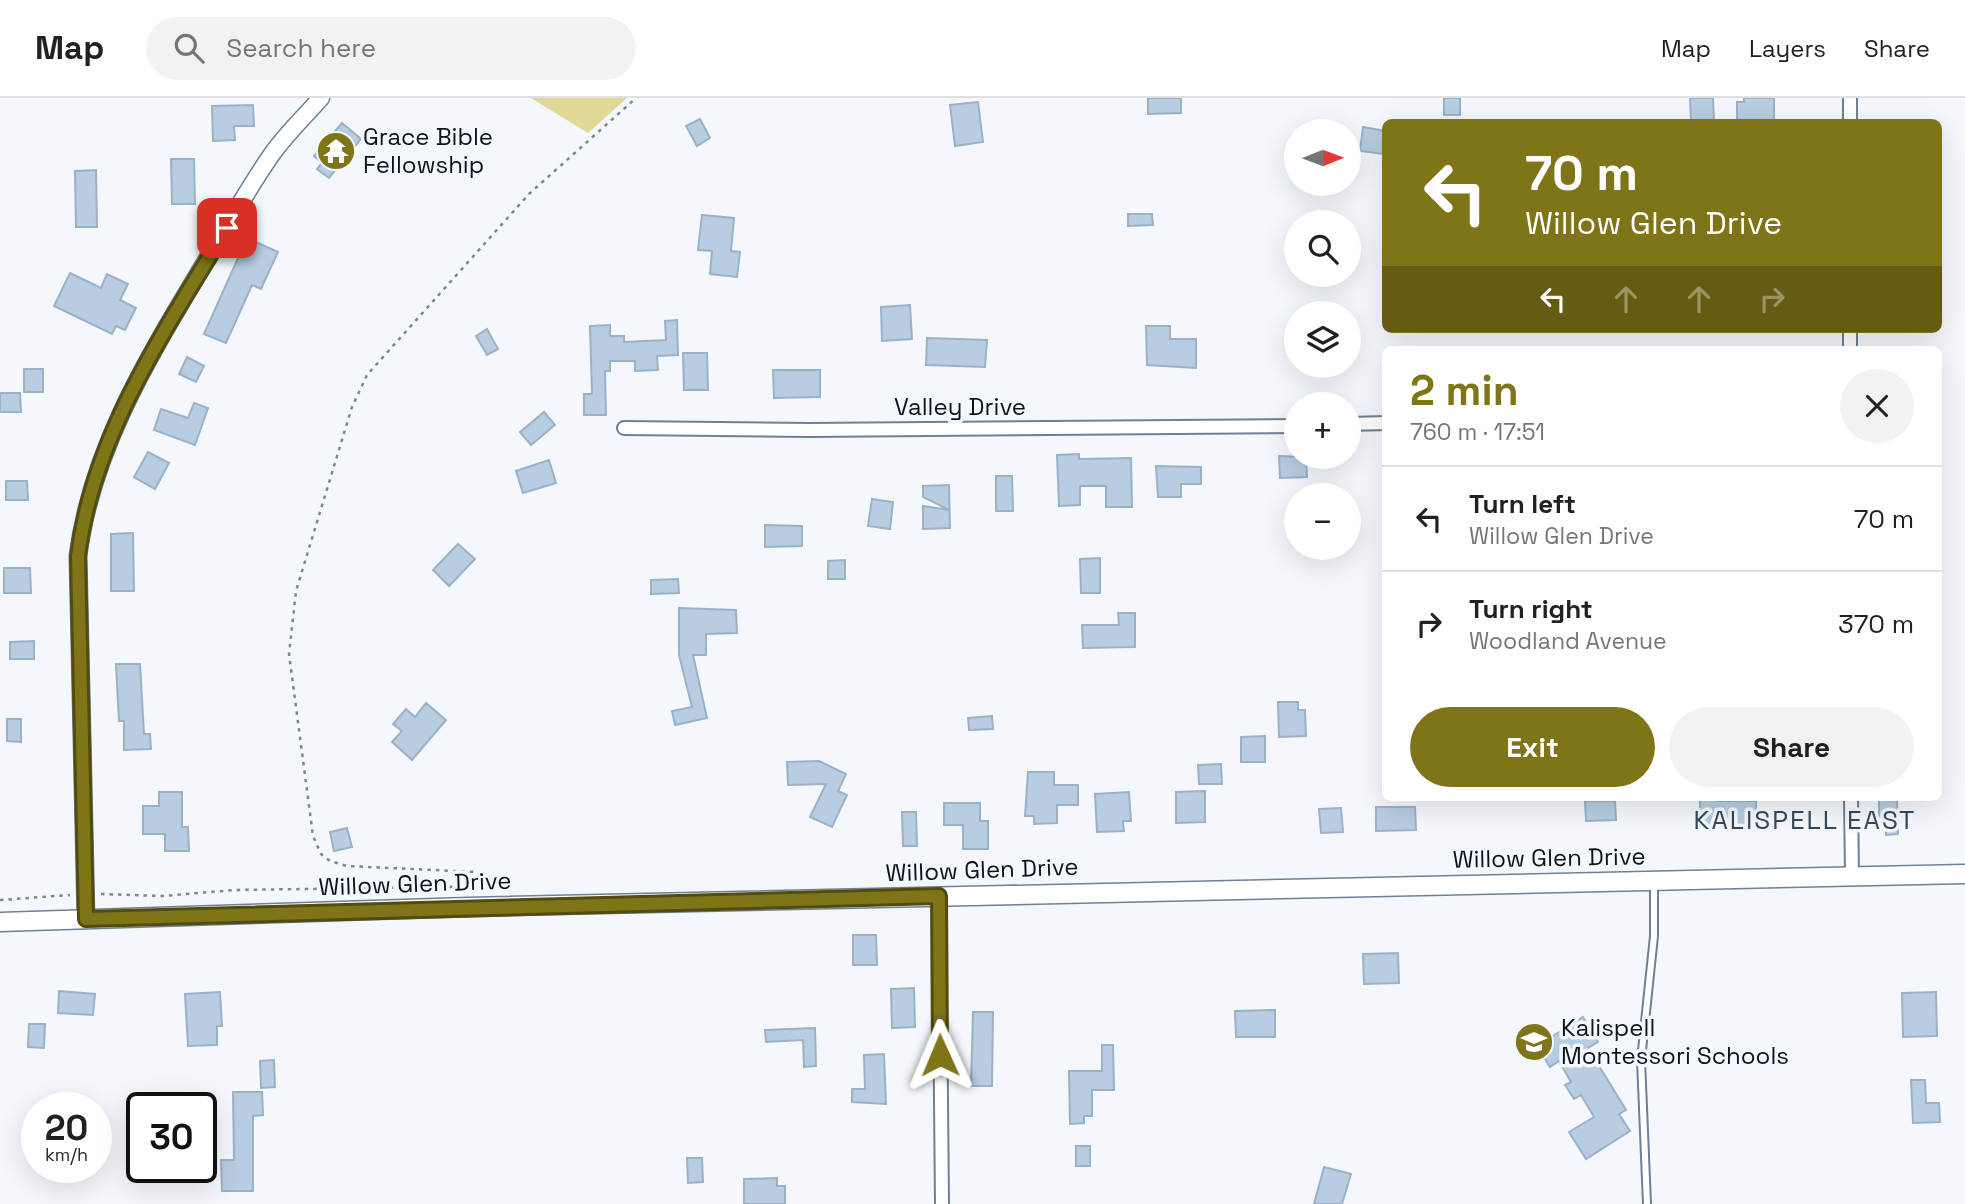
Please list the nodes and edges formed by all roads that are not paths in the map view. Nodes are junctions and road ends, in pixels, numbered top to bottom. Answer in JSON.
{"nodes":[{"id":1,"x":321,"y":98,"type":"edge"},
{"id":2,"x":1850,"y":98,"type":"edge"},
{"id":3,"x":1850,"y":119,"type":"edge"},
{"id":4,"x":1361,"y":424,"type":"edge"},
{"id":5,"x":1382,"y":424,"type":"edge"},
{"id":6,"x":1284,"y":425,"type":"edge"},
{"id":7,"x":624,"y":428,"type":"dead end"},
{"id":8,"x":1852,"y":801,"type":"edge"},
{"id":9,"x":1965,"y":874,"type":"edge"},
{"id":10,"x":1852,"y":876,"type":"junction"},
{"id":11,"x":1654,"y":880,"type":"junction"},
{"id":12,"x":939,"y":896,"type":"junction"},
{"id":13,"x":86,"y":919,"type":"junction"},
{"id":14,"x":0,"y":922,"type":"edge"},
{"id":15,"x":942,"y":1204,"type":"edge"},
{"id":16,"x":1647,"y":1204,"type":"edge"}],
"edges":[{"from":1,"to":13,"type":"street"},
{"from":2,"to":3,"type":"street"},
{"from":4,"to":5,"type":"street"},
{"from":6,"to":7,"type":"street","name":"Valley Drive"},
{"from":8,"to":10,"type":"street"},
{"from":9,"to":10,"type":"main road","name":"Willow Glen Drive"},
{"from":10,"to":11,"type":"main road","name":"Willow Glen Drive"},
{"from":11,"to":12,"type":"main road","name":"Willow Glen Drive"},
{"from":11,"to":16,"type":"lane"},
{"from":12,"to":13,"type":"main road","name":"Willow Glen Drive"},
{"from":12,"to":15,"type":"street"},
{"from":13,"to":14,"type":"main road","name":"Willow Glen Drive"}]}
